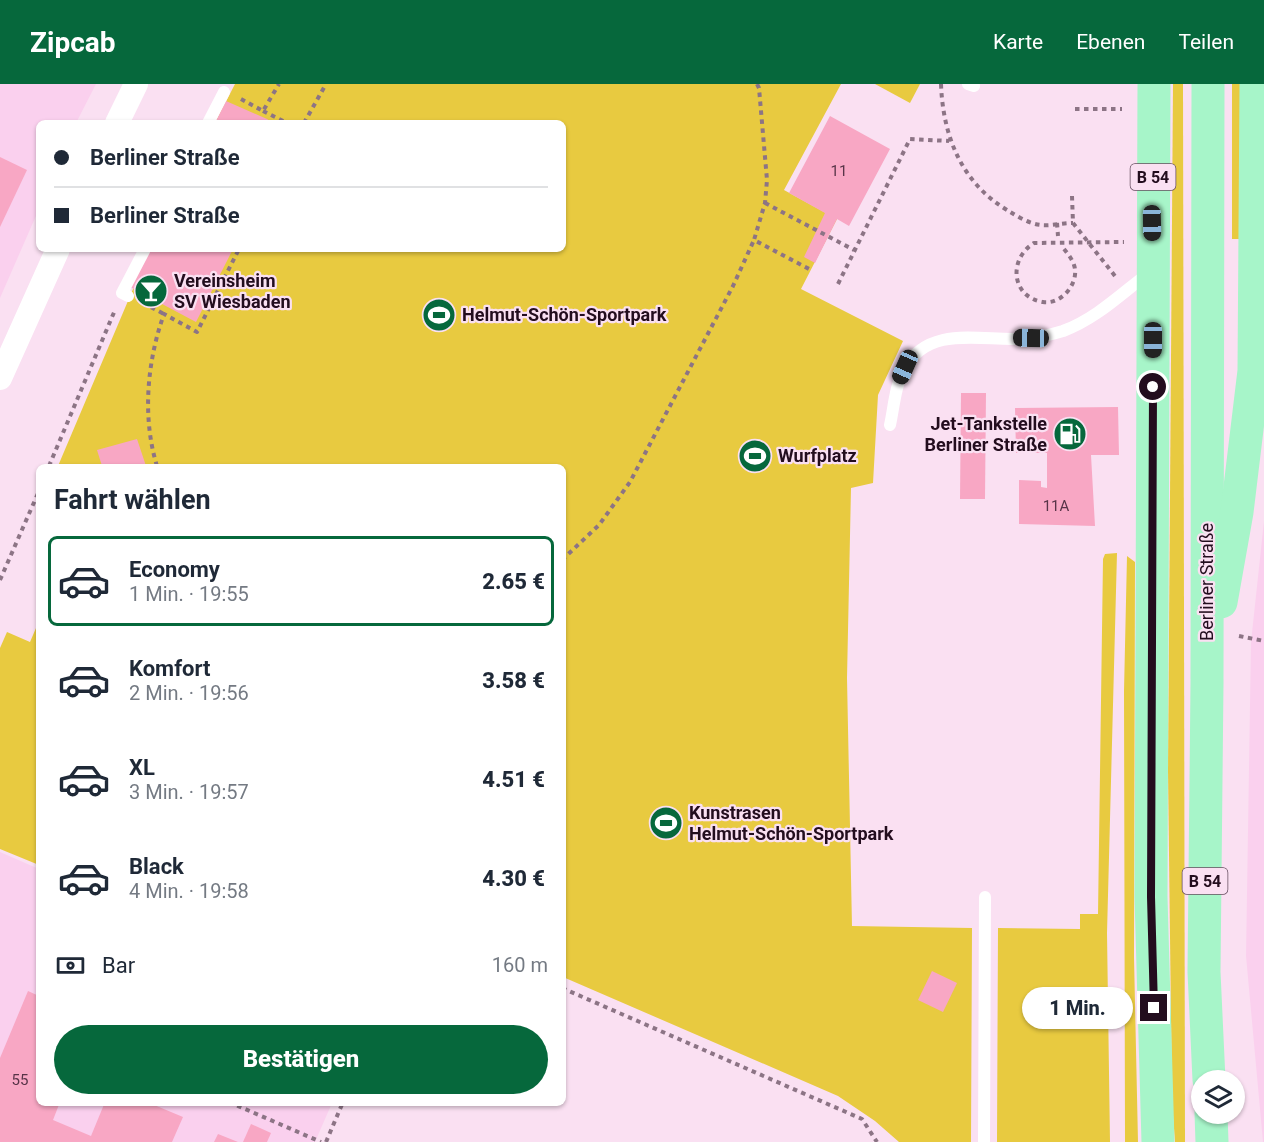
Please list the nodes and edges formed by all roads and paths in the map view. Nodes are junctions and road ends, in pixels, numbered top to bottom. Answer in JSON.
{"nodes":[{"id":1,"x":136,"y":84,"type":"edge"},
{"id":2,"x":279,"y":84,"type":"edge"},
{"id":3,"x":326,"y":84,"type":"edge"},
{"id":4,"x":757,"y":84,"type":"edge"},
{"id":5,"x":941,"y":84,"type":"edge"},
{"id":6,"x":1154,"y":84,"type":"edge"},
{"id":7,"x":1208,"y":84,"type":"edge"},
{"id":8,"x":1256,"y":84,"type":"edge"},
{"id":9,"x":224,"y":92,"type":"joint"},
{"id":10,"x":1075,"y":109,"type":"dead end"},
{"id":11,"x":1122,"y":109,"type":"dead end"},
{"id":12,"x":263,"y":111,"type":"junction"},
{"id":13,"x":118,"y":120,"type":"edge"},
{"id":14,"x":210,"y":120,"type":"edge"},
{"id":15,"x":281,"y":120,"type":"edge"},
{"id":16,"x":306,"y":120,"type":"edge"},
{"id":17,"x":949,"y":141,"type":"junction"},
{"id":18,"x":1260,"y":141,"type":"edge"},
{"id":19,"x":1072,"y":196,"type":"dead end"},
{"id":20,"x":765,"y":203,"type":"junction"},
{"id":21,"x":1057,"y":223,"type":"junction"},
{"id":22,"x":1073,"y":223,"type":"junction"},
{"id":23,"x":1058,"y":236,"type":"dead end"},
{"id":24,"x":754,"y":240,"type":"junction"},
{"id":25,"x":1046,"y":242,"type":"dead end"},
{"id":26,"x":1064,"y":249,"type":"dead end"},
{"id":27,"x":854,"y":250,"type":"junction"},
{"id":28,"x":57,"y":252,"type":"edge"},
{"id":29,"x":143,"y":252,"type":"edge"},
{"id":30,"x":237,"y":252,"type":"edge"},
{"id":31,"x":811,"y":270,"type":"dead end"},
{"id":32,"x":1153,"y":270,"type":"junction"},
{"id":33,"x":1116,"y":278,"type":"dead end"},
{"id":34,"x":838,"y":285,"type":"dead end"},
{"id":35,"x":125,"y":295,"type":"joint"},
{"id":36,"x":0,"y":378,"type":"edge"},
{"id":37,"x":890,"y":425,"type":"dead end"},
{"id":38,"x":50,"y":464,"type":"edge"},
{"id":39,"x":156,"y":464,"type":"edge"},
{"id":40,"x":36,"y":498,"type":"edge"},
{"id":41,"x":566,"y":556,"type":"edge"},
{"id":42,"x":0,"y":580,"type":"edge"},
{"id":43,"x":1239,"y":636,"type":"dead end"},
{"id":44,"x":1264,"y":641,"type":"edge"},
{"id":45,"x":1208,"y":683,"type":"junction"},
{"id":46,"x":985,"y":897,"type":"dead end"},
{"id":47,"x":566,"y":990,"type":"edge"},
{"id":48,"x":1209,"y":1070,"type":"edge"},
{"id":49,"x":238,"y":1106,"type":"edge"},
{"id":50,"x":341,"y":1106,"type":"edge"},
{"id":51,"x":1211,"y":1124,"type":"edge"},
{"id":52,"x":321,"y":1142,"type":"edge"},
{"id":53,"x":326,"y":1142,"type":"edge"},
{"id":54,"x":877,"y":1142,"type":"edge"},
{"id":55,"x":984,"y":1142,"type":"edge"},
{"id":56,"x":1158,"y":1142,"type":"edge"},
{"id":57,"x":1212,"y":1142,"type":"edge"}],
"edges":[{"from":1,"to":13,"type":"street"},
{"from":2,"to":12,"type":"path"},
{"from":3,"to":16,"type":"path"},
{"from":4,"to":20,"type":"path"},
{"from":5,"to":17,"type":"path"},
{"from":6,"to":32,"type":"main road","number":"B 54"},
{"from":7,"to":45,"type":"main road","name":"Berliner Straße","number":"B 54"},
{"from":8,"to":18,"type":"main road"},
{"from":9,"to":12,"type":"path"},
{"from":9,"to":14,"type":"lane"},
{"from":10,"to":11,"type":"path"},
{"from":12,"to":15,"type":"path"},
{"from":17,"to":21,"type":"path"},
{"from":17,"to":27,"type":"path"},
{"from":18,"to":45,"type":"main road"},
{"from":19,"to":22,"type":"path"},
{"from":20,"to":24,"type":"path"},
{"from":20,"to":27,"type":"path"},
{"from":21,"to":22,"type":"path"},
{"from":21,"to":23,"type":"path"},
{"from":22,"to":33,"type":"path"},
{"from":24,"to":31,"type":"path"},
{"from":24,"to":41,"type":"path"},
{"from":25,"to":26,"type":"path"},
{"from":27,"to":34,"type":"path"},
{"from":28,"to":36,"type":"street"},
{"from":29,"to":35,"type":"lane"},
{"from":30,"to":39,"type":"path"},
{"from":32,"to":37,"type":"lane"},
{"from":32,"to":56,"type":"main road","number":"B 54"},
{"from":35,"to":38,"type":"path"},
{"from":40,"to":42,"type":"path"},
{"from":43,"to":44,"type":"path"},
{"from":45,"to":48,"type":"main road","name":"Berliner Straße","number":"B 54"},
{"from":46,"to":55,"type":"lane"},
{"from":47,"to":54,"type":"path"},
{"from":49,"to":52,"type":"path"},
{"from":50,"to":53,"type":"path"},
{"from":51,"to":57,"type":"main road"}]}
